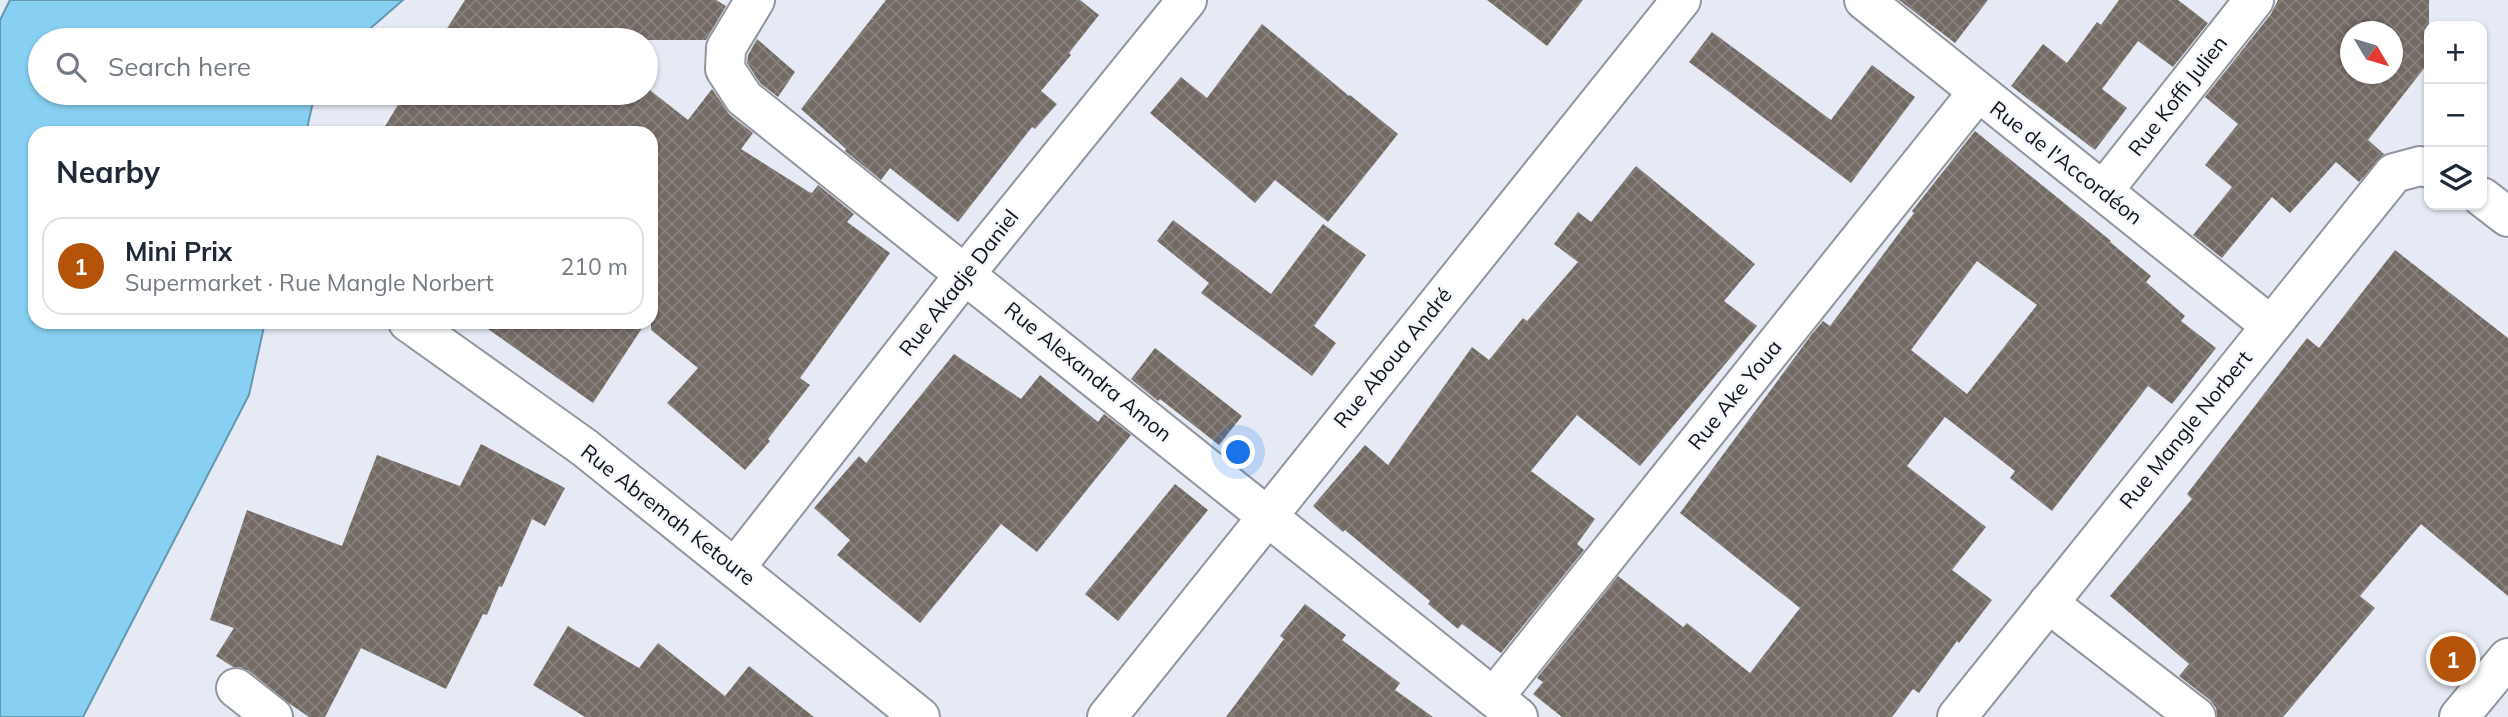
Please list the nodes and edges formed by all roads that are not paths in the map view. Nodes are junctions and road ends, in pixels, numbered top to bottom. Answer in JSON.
{"nodes":[{"id":1,"x":755,"y":0,"type":"edge"},
{"id":2,"x":1187,"y":0,"type":"edge"},
{"id":3,"x":1681,"y":0,"type":"edge"},
{"id":4,"x":1864,"y":0,"type":"edge"},
{"id":5,"x":2254,"y":0,"type":"edge"},
{"id":6,"x":1977,"y":93,"type":"junction"},
{"id":7,"x":2424,"y":167,"type":"edge"},
{"id":8,"x":2103,"y":191,"type":"junction"},
{"id":9,"x":2487,"y":201,"type":"edge"},
{"id":10,"x":2508,"y":217,"type":"edge"},
{"id":11,"x":965,"y":274,"type":"junction"},
{"id":12,"x":2270,"y":325,"type":"junction"},
{"id":13,"x":418,"y":329,"type":"edge"},
{"id":14,"x":1267,"y":514,"type":"junction"},
{"id":15,"x":736,"y":568,"type":"junction"},
{"id":16,"x":2048,"y":603,"type":"junction"},
{"id":17,"x":2508,"y":658,"type":"edge"},
{"id":18,"x":236,"y":688,"type":"dead end"},
{"id":19,"x":1506,"y":707,"type":"edge"},
{"id":20,"x":273,"y":717,"type":"edge"},
{"id":21,"x":920,"y":717,"type":"edge"},
{"id":22,"x":1107,"y":717,"type":"edge"},
{"id":23,"x":1957,"y":717,"type":"edge"},
{"id":24,"x":2196,"y":717,"type":"edge"},
{"id":25,"x":2459,"y":717,"type":"edge"}],
"edges":[{"from":1,"to":11,"type":"street","name":"Rue Alexandra Amon"},
{"from":2,"to":11,"type":"street","name":"Rue Akadje Daniel"},
{"from":3,"to":14,"type":"street","name":"Rue Aboua André"},
{"from":4,"to":6,"type":"street","name":"Rue de l'Accordéon"},
{"from":5,"to":8,"type":"street","name":"Rue Koffi Julien"},
{"from":6,"to":8,"type":"street","name":"Rue de l'Accordéon"},
{"from":6,"to":19,"type":"street","name":"Rue Ake Youa"},
{"from":7,"to":12,"type":"street","name":"Rue Mangle Norbert"},
{"from":8,"to":12,"type":"street","name":"Rue de l'Accordéon"},
{"from":9,"to":10,"type":"street"},
{"from":11,"to":14,"type":"street","name":"Rue Alexandra Amon"},
{"from":11,"to":15,"type":"street","name":"Rue Akadje Daniel"},
{"from":12,"to":16,"type":"street","name":"Rue Mangle Norbert"},
{"from":13,"to":15,"type":"street","name":"Rue Abremah Ketoure"},
{"from":14,"to":19,"type":"street","name":"Rue Alexandra Amon"},
{"from":14,"to":22,"type":"street","name":"Rue Aboua André"},
{"from":15,"to":21,"type":"street","name":"Rue Abremah Ketoure"},
{"from":16,"to":23,"type":"street","name":"Rue Mangle Norbert"},
{"from":16,"to":24,"type":"street"},
{"from":17,"to":25,"type":"street"},
{"from":18,"to":20,"type":"street"}]}
